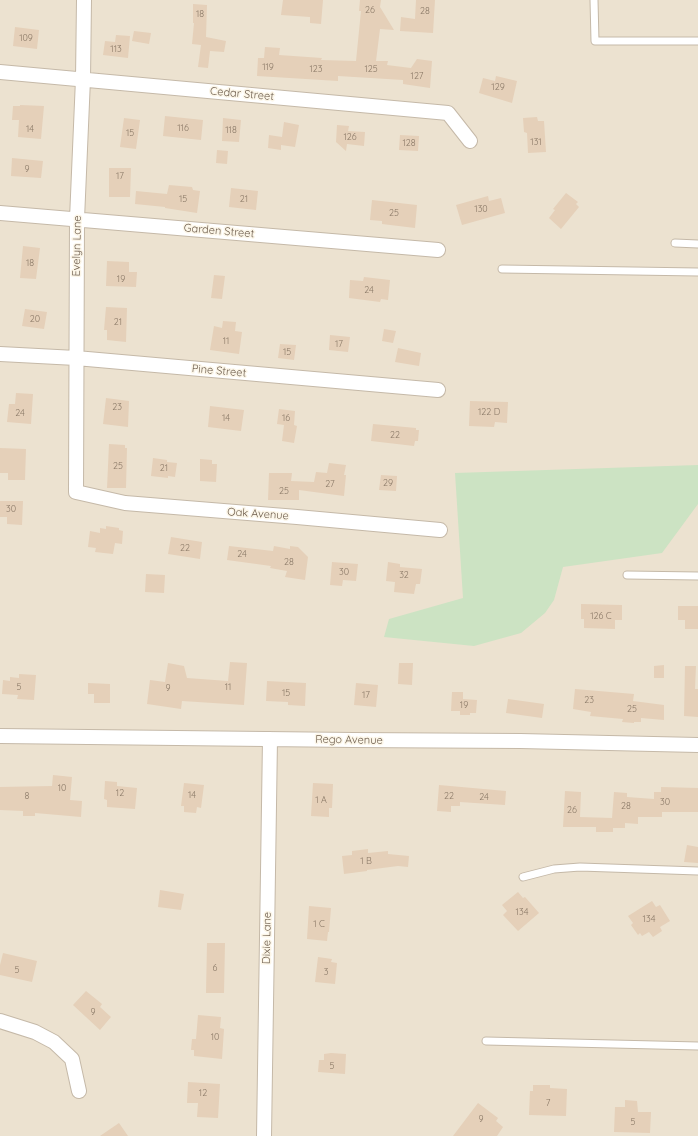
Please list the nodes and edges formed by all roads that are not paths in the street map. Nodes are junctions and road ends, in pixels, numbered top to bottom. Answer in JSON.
{"nodes":[{"id":1,"x":84,"y":0,"type":"edge"},
{"id":2,"x":594,"y":0,"type":"edge"},
{"id":3,"x":698,"y":41,"type":"edge"},
{"id":4,"x":0,"y":72,"type":"edge"},
{"id":5,"x":83,"y":79,"type":"junction"},
{"id":6,"x":470,"y":141,"type":"dead end"},
{"id":7,"x":0,"y":212,"type":"edge"},
{"id":8,"x":77,"y":219,"type":"junction"},
{"id":9,"x":675,"y":243,"type":"dead end"},
{"id":10,"x":698,"y":244,"type":"edge"},
{"id":11,"x":438,"y":250,"type":"dead end"},
{"id":12,"x":502,"y":269,"type":"dead end"},
{"id":13,"x":698,"y":272,"type":"edge"},
{"id":14,"x":0,"y":354,"type":"edge"},
{"id":15,"x":76,"y":358,"type":"junction"},
{"id":16,"x":438,"y":390,"type":"dead end"},
{"id":17,"x":76,"y":492,"type":"joint"},
{"id":18,"x":440,"y":530,"type":"dead end"},
{"id":19,"x":627,"y":575,"type":"dead end"},
{"id":20,"x":698,"y":576,"type":"edge"},
{"id":21,"x":0,"y":736,"type":"edge"},
{"id":22,"x":270,"y":739,"type":"junction"},
{"id":23,"x":698,"y":745,"type":"edge"},
{"id":24,"x":698,"y":871,"type":"edge"},
{"id":25,"x":523,"y":877,"type":"dead end"},
{"id":26,"x":0,"y":1021,"type":"edge"},
{"id":27,"x":486,"y":1041,"type":"dead end"},
{"id":28,"x":698,"y":1046,"type":"edge"},
{"id":29,"x":79,"y":1091,"type":"dead end"},
{"id":30,"x":264,"y":1136,"type":"edge"}],
"edges":[{"from":1,"to":5,"type":"street","name":"Evelyn Lane"},
{"from":2,"to":3,"type":"lane"},
{"from":4,"to":5,"type":"street","name":"Cedar Street"},
{"from":5,"to":6,"type":"street","name":"Cedar Street"},
{"from":5,"to":8,"type":"street","name":"Evelyn Lane"},
{"from":7,"to":8,"type":"street","name":"Garden Street"},
{"from":8,"to":11,"type":"street","name":"Garden Street"},
{"from":8,"to":15,"type":"street","name":"Evelyn Lane"},
{"from":9,"to":10,"type":"lane"},
{"from":12,"to":13,"type":"lane"},
{"from":14,"to":15,"type":"street","name":"Pine Street"},
{"from":15,"to":16,"type":"street","name":"Pine Street"},
{"from":15,"to":17,"type":"street","name":"Evelyn Lane"},
{"from":17,"to":18,"type":"street","name":"Oak Avenue"},
{"from":19,"to":20,"type":"lane"},
{"from":21,"to":22,"type":"street","name":"Rego Avenue"},
{"from":22,"to":23,"type":"street","name":"Rego Avenue"},
{"from":22,"to":30,"type":"street","name":"Dixie Lane"},
{"from":24,"to":25,"type":"lane"},
{"from":26,"to":29,"type":"street"},
{"from":27,"to":28,"type":"lane"}]}
